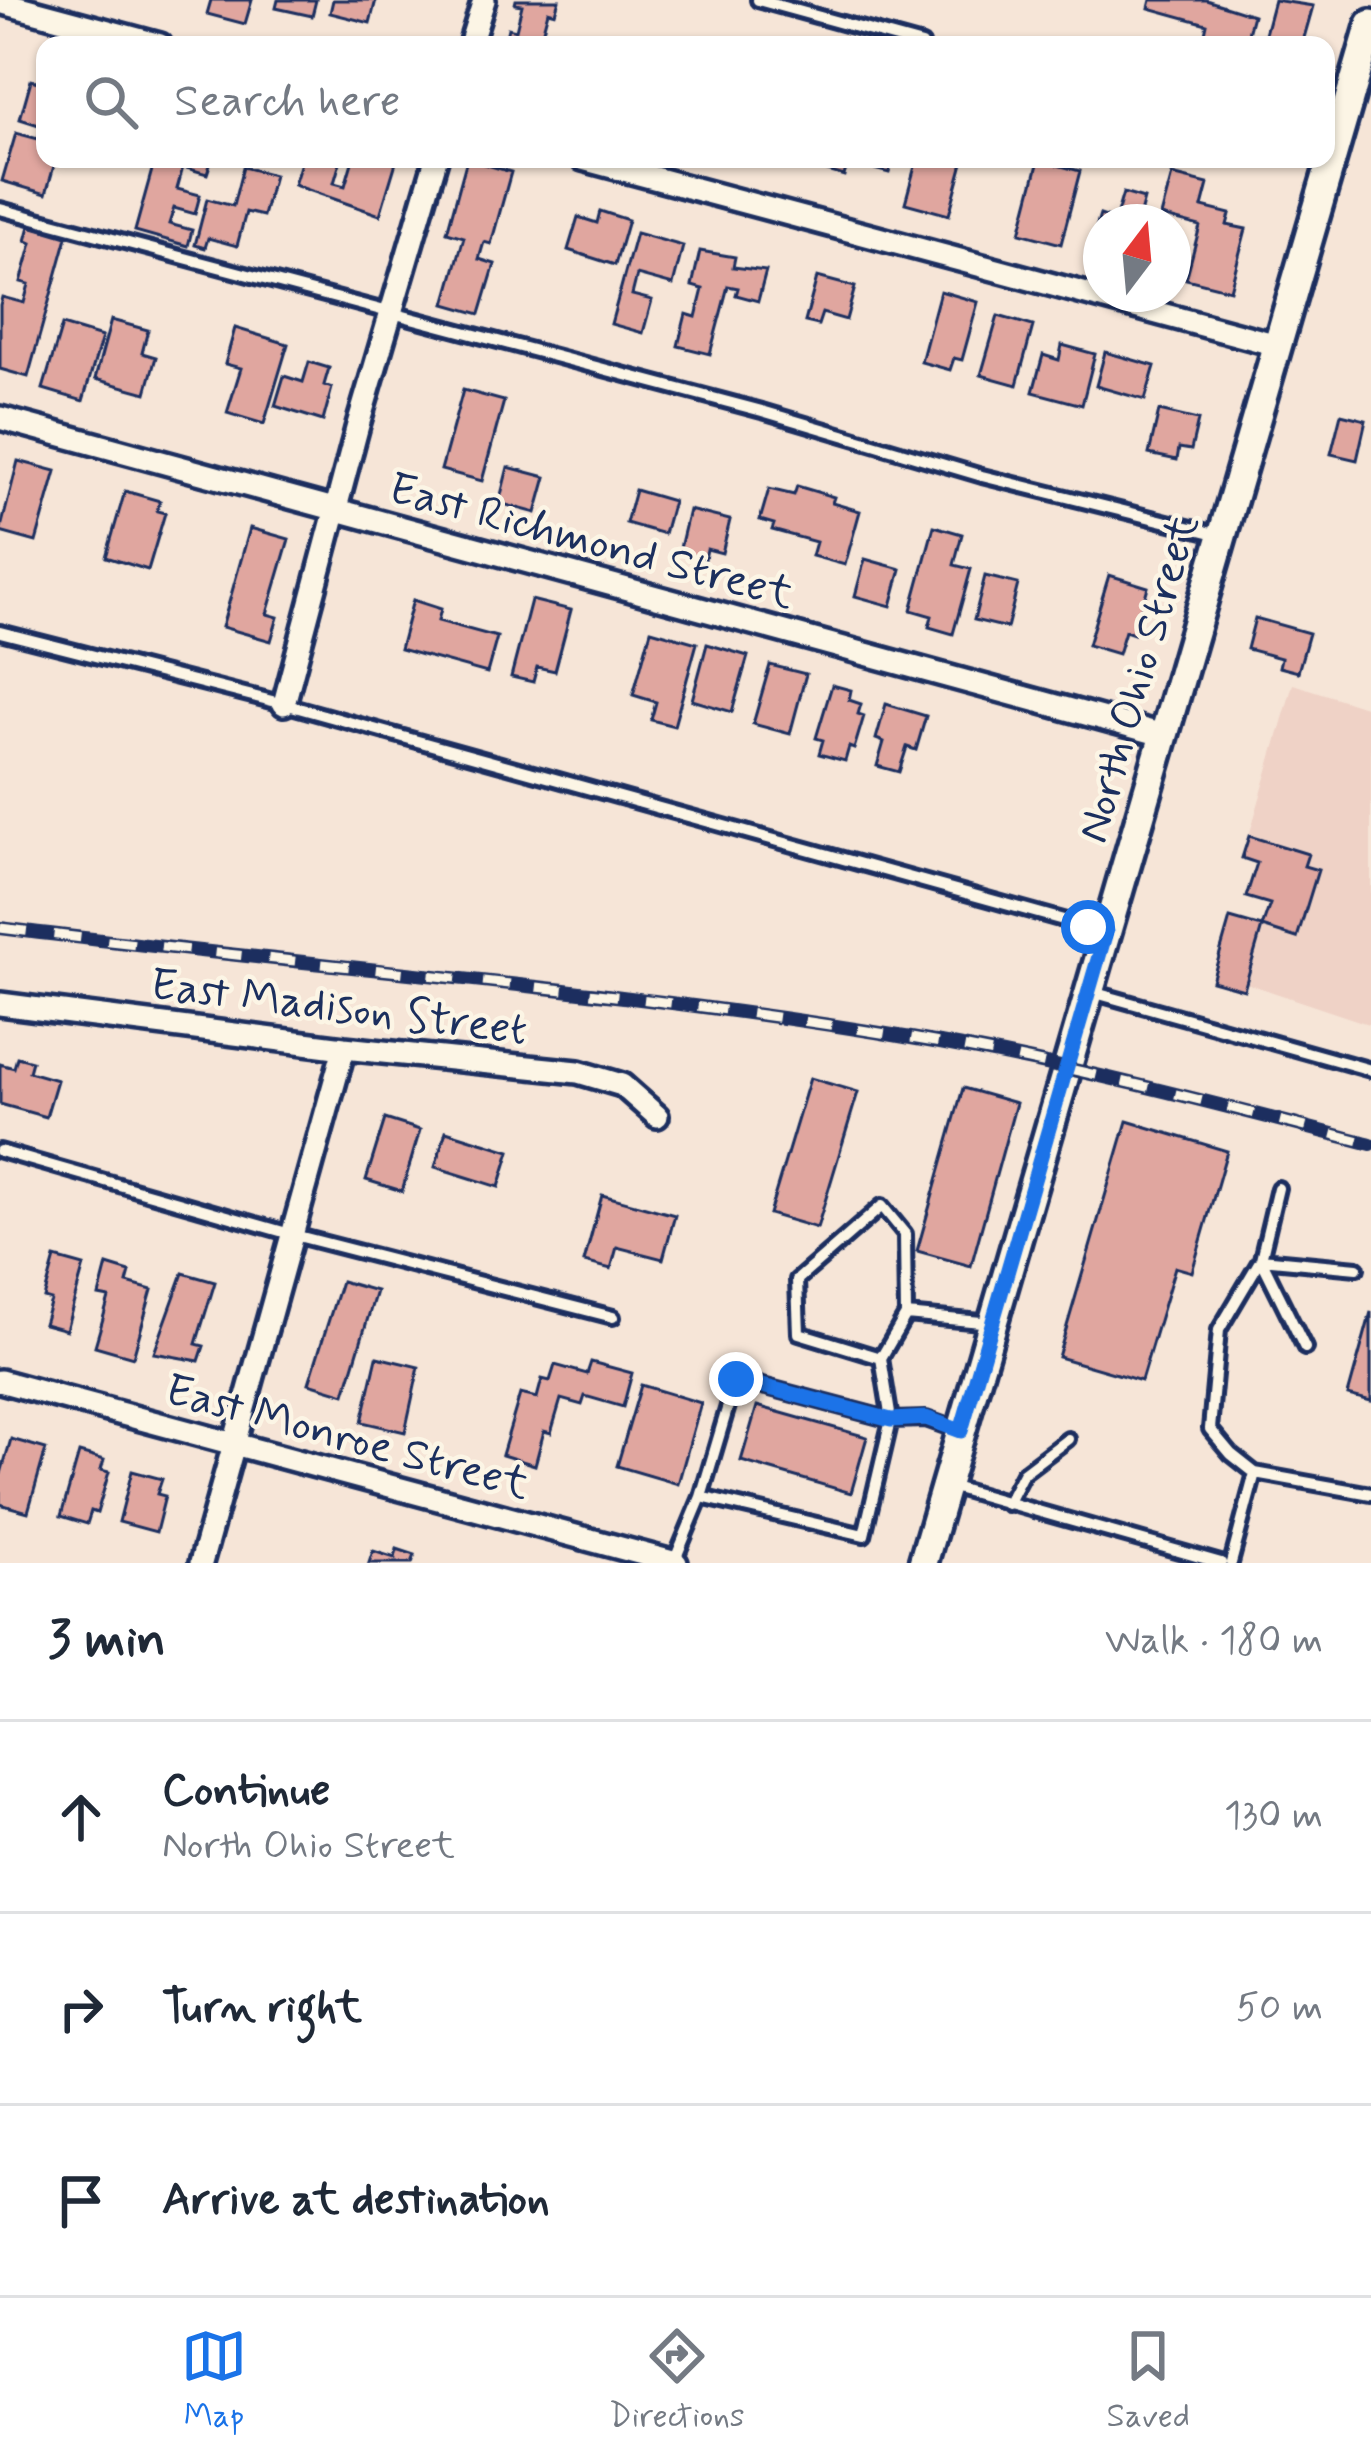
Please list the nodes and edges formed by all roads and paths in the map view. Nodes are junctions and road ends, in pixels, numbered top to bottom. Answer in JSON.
{"nodes":[{"id":1,"x":484,"y":0,"type":"edge"},
{"id":2,"x":758,"y":0,"type":"edge"},
{"id":3,"x":0,"y":2,"type":"edge"},
{"id":4,"x":1371,"y":24,"type":"edge"},
{"id":5,"x":127,"y":36,"type":"edge"},
{"id":6,"x":473,"y":36,"type":"edge"},
{"id":7,"x":889,"y":36,"type":"edge"},
{"id":8,"x":1335,"y":138,"type":"edge"},
{"id":9,"x":433,"y":168,"type":"edge"},
{"id":10,"x":617,"y":168,"type":"edge"},
{"id":11,"x":1326,"y":168,"type":"edge"},
{"id":12,"x":0,"y":209,"type":"edge"},
{"id":13,"x":392,"y":314,"type":"junction"},
{"id":14,"x":1276,"y":345,"type":"junction"},
{"id":15,"x":0,"y":418,"type":"edge"},
{"id":16,"x":336,"y":510,"type":"junction"},
{"id":17,"x":1220,"y":536,"type":"junction"},
{"id":18,"x":0,"y":632,"type":"edge"},
{"id":19,"x":284,"y":704,"type":"junction"},
{"id":20,"x":1163,"y":735,"type":"junction"},
{"id":21,"x":1106,"y":932,"type":"junction"},
{"id":22,"x":1089,"y":991,"type":"junction"},
{"id":23,"x":0,"y":1004,"type":"edge"},
{"id":24,"x":344,"y":1048,"type":"junction"},
{"id":25,"x":1371,"y":1070,"type":"edge"},
{"id":26,"x":657,"y":1116,"type":"dead end"},
{"id":27,"x":0,"y":1151,"type":"edge"},
{"id":28,"x":1278,"y":1188,"type":"dead end"},
{"id":29,"x":294,"y":1235,"type":"junction"},
{"id":30,"x":1261,"y":1259,"type":"junction"},
{"id":31,"x":1357,"y":1268,"type":"dead end"},
{"id":32,"x":906,"y":1315,"type":"junction"},
{"id":33,"x":614,"y":1317,"type":"dead end"},
{"id":34,"x":992,"y":1323,"type":"junction"},
{"id":35,"x":1305,"y":1348,"type":"dead end"},
{"id":36,"x":881,"y":1358,"type":"junction"},
{"id":37,"x":0,"y":1381,"type":"edge"},
{"id":38,"x":891,"y":1420,"type":"junction"},
{"id":39,"x":961,"y":1431,"type":"junction"},
{"id":40,"x":1068,"y":1439,"type":"dead end"},
{"id":41,"x":234,"y":1445,"type":"junction"},
{"id":42,"x":1255,"y":1473,"type":"junction"},
{"id":43,"x":946,"y":1485,"type":"junction"},
{"id":44,"x":1371,"y":1495,"type":"edge"},
{"id":45,"x":701,"y":1497,"type":"junction"},
{"id":46,"x":1006,"y":1504,"type":"junction"},
{"id":47,"x":201,"y":1563,"type":"edge"},
{"id":48,"x":675,"y":1563,"type":"edge"},
{"id":49,"x":923,"y":1563,"type":"edge"},
{"id":50,"x":1221,"y":1563,"type":"edge"},
{"id":51,"x":1231,"y":1563,"type":"edge"}],
"edges":[{"from":1,"to":6,"type":"street"},
{"from":2,"to":7,"type":"lane"},
{"from":3,"to":5,"type":"street"},
{"from":4,"to":8,"type":"street","name":"North Ohio Street"},
{"from":9,"to":13,"type":"street"},
{"from":10,"to":14,"type":"street"},
{"from":11,"to":14,"type":"street","name":"North Ohio Street"},
{"from":12,"to":13,"type":"lane"},
{"from":13,"to":16,"type":"street"},
{"from":13,"to":17,"type":"lane"},
{"from":14,"to":17,"type":"street","name":"North Ohio Street"},
{"from":15,"to":16,"type":"street","name":"East Richmond Street"},
{"from":16,"to":19,"type":"street"},
{"from":16,"to":20,"type":"street","name":"East Richmond Street"},
{"from":17,"to":20,"type":"street","name":"North Ohio Street"},
{"from":18,"to":19,"type":"lane"},
{"from":19,"to":21,"type":"lane"},
{"from":20,"to":21,"type":"street","name":"North Ohio Street"},
{"from":21,"to":22,"type":"street","name":"North Ohio Street"},
{"from":22,"to":25,"type":"lane"},
{"from":22,"to":34,"type":"street","name":"North Ohio Street"},
{"from":23,"to":24,"type":"street","name":"East Madison Street"},
{"from":24,"to":26,"type":"street","name":"East Madison Street"},
{"from":24,"to":29,"type":"street"},
{"from":27,"to":29,"type":"lane"},
{"from":28,"to":30,"type":"lane"},
{"from":29,"to":33,"type":"lane"},
{"from":29,"to":41,"type":"street"},
{"from":30,"to":31,"type":"lane"},
{"from":30,"to":35,"type":"lane"},
{"from":30,"to":42,"type":"lane"},
{"from":32,"to":34,"type":"lane"},
{"from":32,"to":36,"type":"lane"},
{"from":32,"to":36,"type":"lane"},
{"from":34,"to":39,"type":"street","name":"North Ohio Street"},
{"from":36,"to":38,"type":"lane"},
{"from":37,"to":41,"type":"street","name":"East Monroe Street"},
{"from":38,"to":39,"type":"lane"},
{"from":38,"to":45,"type":"lane"},
{"from":38,"to":45,"type":"lane"},
{"from":39,"to":43,"type":"street","name":"North Ohio Street"},
{"from":40,"to":46,"type":"lane"},
{"from":41,"to":47,"type":"street"},
{"from":41,"to":48,"type":"street","name":"East Monroe Street"},
{"from":42,"to":44,"type":"lane"},
{"from":42,"to":51,"type":"lane"},
{"from":43,"to":46,"type":"lane"},
{"from":43,"to":49,"type":"street","name":"North Ohio Street"},
{"from":45,"to":48,"type":"lane"},
{"from":46,"to":50,"type":"lane"}]}
